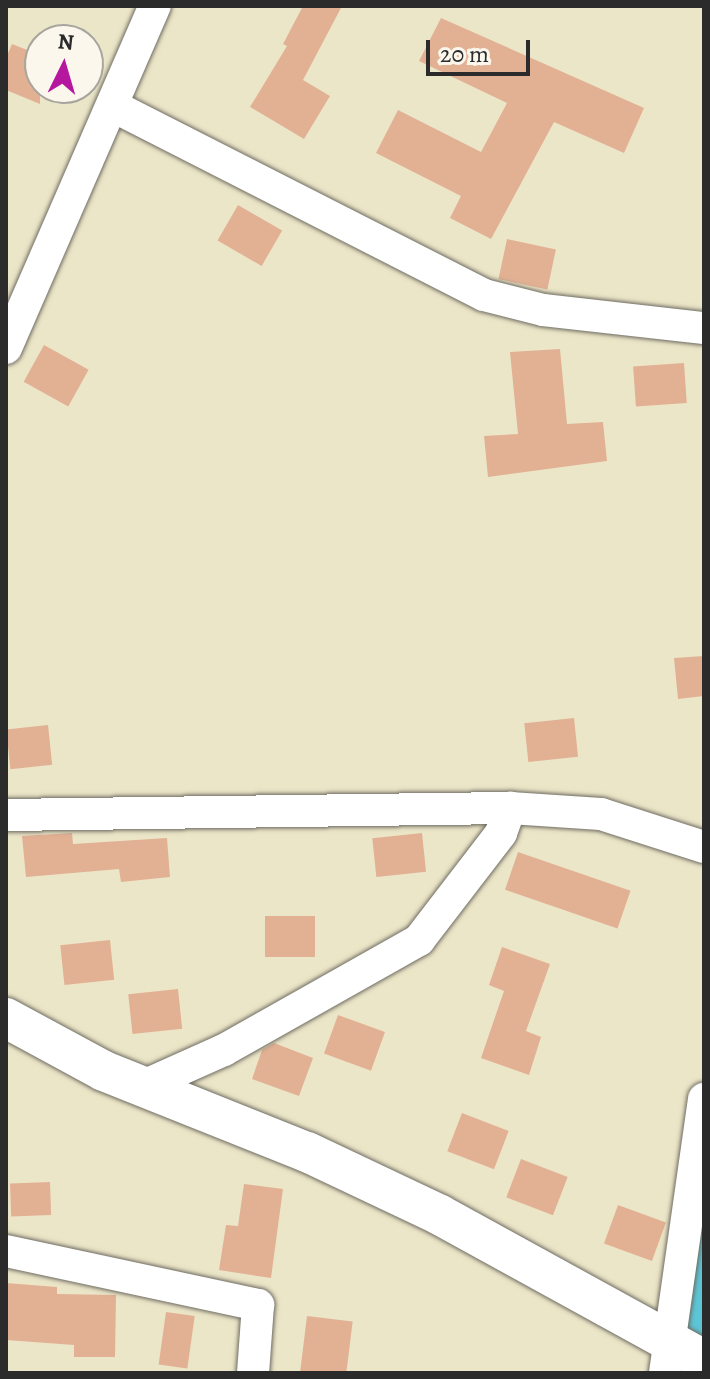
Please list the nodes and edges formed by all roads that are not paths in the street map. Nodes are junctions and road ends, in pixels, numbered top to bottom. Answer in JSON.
{"nodes":[{"id":1,"x":155,"y":6,"type":"edge"},
{"id":2,"x":113,"y":106,"type":"junction"},
{"id":3,"x":704,"y":328,"type":"edge"},
{"id":4,"x":6,"y":348,"type":"edge"},
{"id":5,"x":510,"y":808,"type":"junction"},
{"id":6,"x":6,"y":815,"type":"edge"},
{"id":7,"x":704,"y":847,"type":"edge"},
{"id":8,"x":6,"y":1018,"type":"edge"},
{"id":9,"x":141,"y":1087,"type":"junction"},
{"id":10,"x":704,"y":1099,"type":"edge"},
{"id":11,"x":6,"y":1251,"type":"edge"},
{"id":12,"x":683,"y":1355,"type":"edge"},
{"id":13,"x":253,"y":1373,"type":"edge"}],
"edges":[{"from":1,"to":2,"type":"street"},
{"from":2,"to":3,"type":"street"},
{"from":2,"to":4,"type":"street"},
{"from":5,"to":6,"type":"street"},
{"from":5,"to":7,"type":"street"},
{"from":5,"to":9,"type":"street"},
{"from":8,"to":9,"type":"street"},
{"from":9,"to":12,"type":"street"},
{"from":10,"to":12,"type":"street"},
{"from":11,"to":13,"type":"street"}]}
